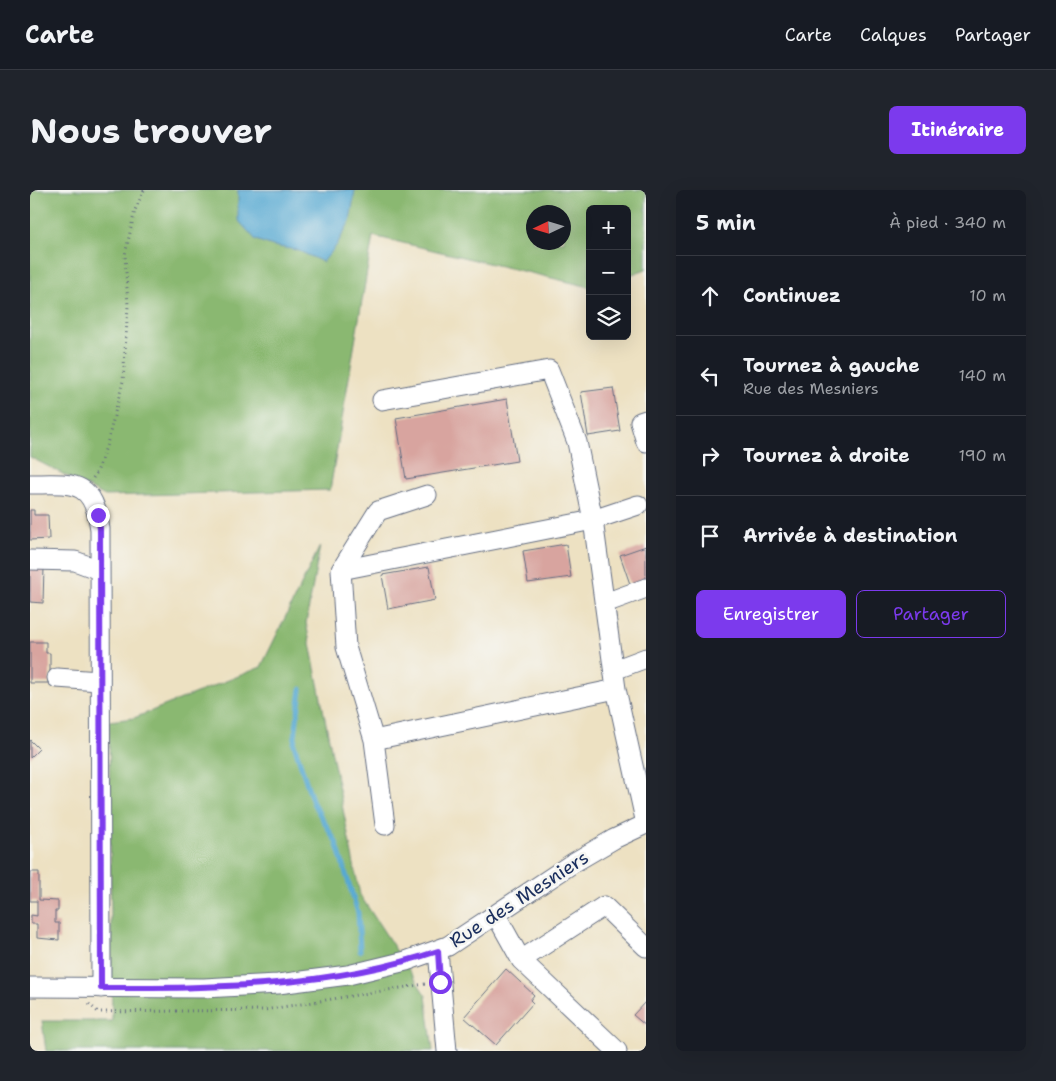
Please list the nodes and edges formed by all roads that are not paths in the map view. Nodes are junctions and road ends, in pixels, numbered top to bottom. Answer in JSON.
{"nodes":[{"id":1,"x":382,"y":400,"type":"dead end"},
{"id":2,"x":646,"y":420,"type":"edge"},
{"id":3,"x":646,"y":442,"type":"edge"},
{"id":4,"x":30,"y":484,"type":"edge"},
{"id":5,"x":426,"y":495,"type":"dead end"},
{"id":6,"x":638,"y":505,"type":"dead end"},
{"id":7,"x":594,"y":520,"type":"junction"},
{"id":8,"x":30,"y":560,"type":"edge"},
{"id":9,"x":99,"y":570,"type":"junction"},
{"id":10,"x":341,"y":570,"type":"junction"},
{"id":11,"x":646,"y":588,"type":"edge"},
{"id":12,"x":605,"y":603,"type":"junction"},
{"id":13,"x":646,"y":658,"type":"edge"},
{"id":14,"x":57,"y":678,"type":"dead end"},
{"id":15,"x":99,"y":680,"type":"junction"},
{"id":16,"x":615,"y":680,"type":"junction"},
{"id":17,"x":374,"y":740,"type":"junction"},
{"id":18,"x":640,"y":768,"type":"edge"},
{"id":19,"x":646,"y":824,"type":"edge"},
{"id":20,"x":384,"y":825,"type":"dead end"},
{"id":21,"x":496,"y":915,"type":"junction"},
{"id":22,"x":646,"y":947,"type":"edge"},
{"id":23,"x":438,"y":951,"type":"junction"},
{"id":24,"x":521,"y":960,"type":"junction"},
{"id":25,"x":30,"y":987,"type":"edge"},
{"id":26,"x":101,"y":988,"type":"junction"},
{"id":27,"x":447,"y":1051,"type":"edge"},
{"id":28,"x":617,"y":1051,"type":"edge"}],
"edges":[{"from":1,"to":7,"type":"street"},
{"from":2,"to":3,"type":"street"},
{"from":4,"to":9,"type":"street"},
{"from":5,"to":10,"type":"street"},
{"from":6,"to":7,"type":"street"},
{"from":7,"to":10,"type":"street"},
{"from":7,"to":12,"type":"street"},
{"from":8,"to":9,"type":"street"},
{"from":9,"to":15,"type":"street"},
{"from":10,"to":17,"type":"street"},
{"from":11,"to":12,"type":"street"},
{"from":12,"to":16,"type":"street"},
{"from":13,"to":16,"type":"street"},
{"from":14,"to":15,"type":"street"},
{"from":15,"to":26,"type":"street"},
{"from":16,"to":17,"type":"street"},
{"from":16,"to":18,"type":"street"},
{"from":17,"to":20,"type":"street"},
{"from":18,"to":19,"type":"street"},
{"from":19,"to":21,"type":"street","name":"Rue des Mesniers"},
{"from":21,"to":23,"type":"street","name":"Rue des Mesniers"},
{"from":21,"to":24,"type":"street"},
{"from":22,"to":24,"type":"street"},
{"from":23,"to":26,"type":"street","name":"Rue des Mesniers"},
{"from":23,"to":27,"type":"street"},
{"from":24,"to":28,"type":"street"},
{"from":25,"to":26,"type":"street","name":"Rue des Mesniers"}]}
